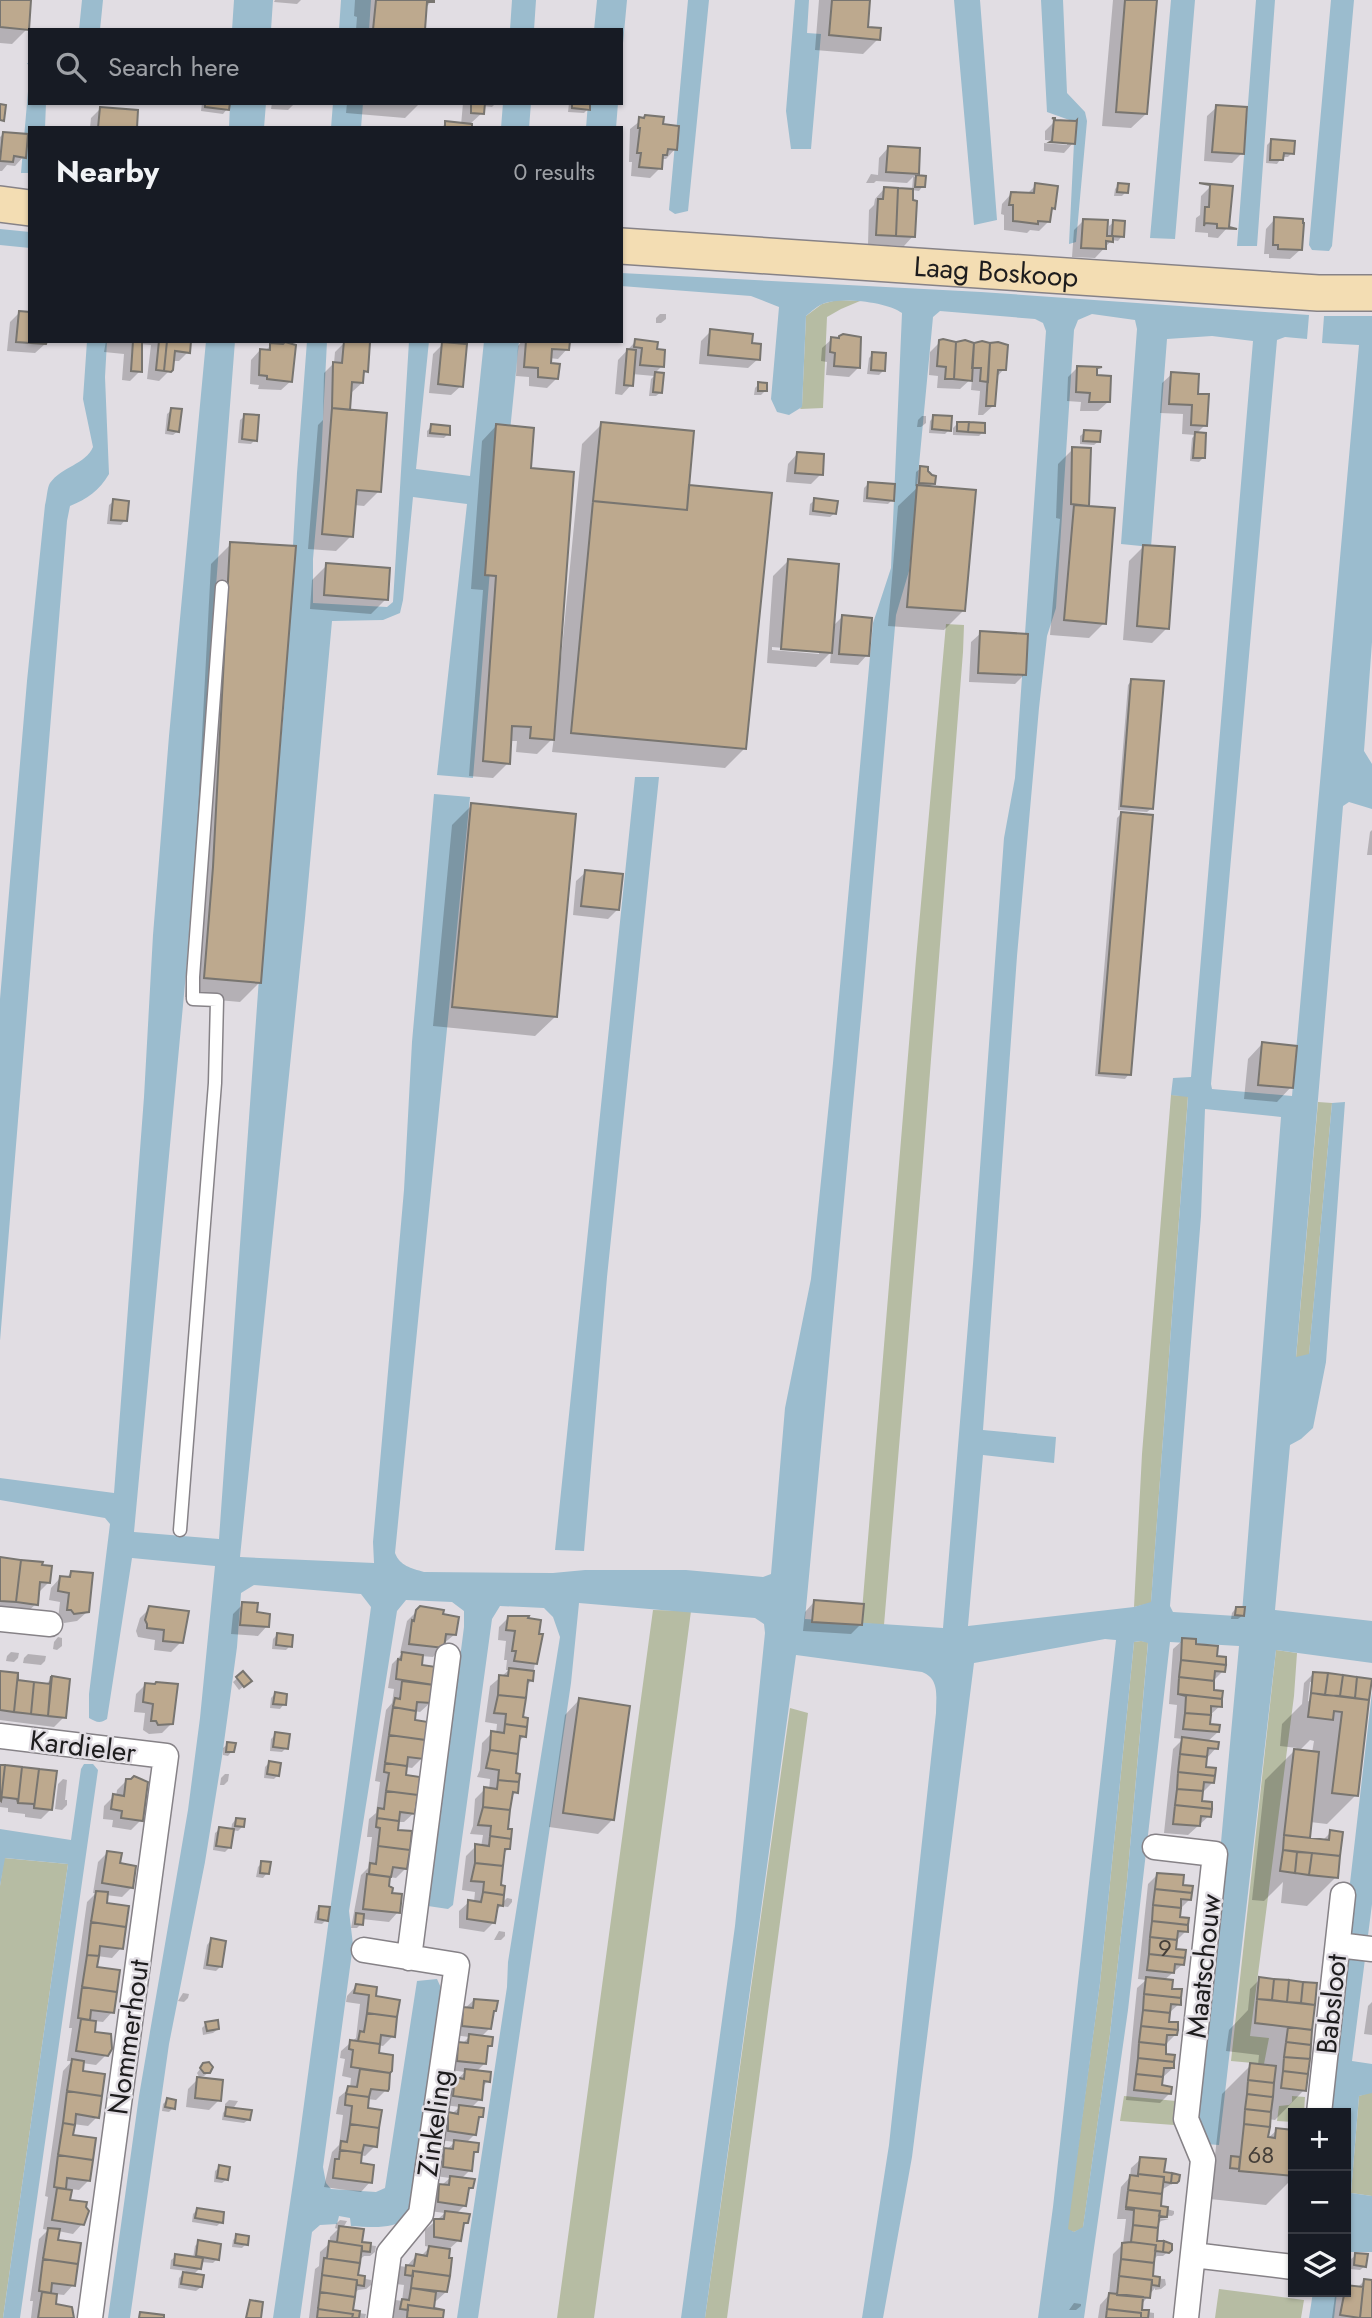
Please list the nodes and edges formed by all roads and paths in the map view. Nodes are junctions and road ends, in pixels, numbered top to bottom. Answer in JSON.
{"nodes":[{"id":1,"x":0,"y":204,"type":"edge"},
{"id":2,"x":28,"y":208,"type":"edge"},
{"id":3,"x":623,"y":246,"type":"edge"},
{"id":4,"x":1372,"y":293,"type":"edge"},
{"id":5,"x":222,"y":587,"type":"dead end"},
{"id":6,"x":180,"y":1531,"type":"dead end"},
{"id":7,"x":0,"y":1619,"type":"edge"},
{"id":8,"x":50,"y":1624,"type":"dead end"},
{"id":9,"x":448,"y":1656,"type":"dead end"},
{"id":10,"x":0,"y":1736,"type":"edge"},
{"id":11,"x":166,"y":1756,"type":"joint"},
{"id":12,"x":1155,"y":1847,"type":"dead end"},
{"id":13,"x":1343,"y":1895,"type":"dead end"},
{"id":14,"x":1338,"y":1945,"type":"junction"},
{"id":15,"x":1372,"y":1949,"type":"edge"},
{"id":16,"x":364,"y":1950,"type":"dead end"},
{"id":17,"x":409,"y":1958,"type":"junction"},
{"id":18,"x":1320,"y":2108,"type":"edge"},
{"id":19,"x":1193,"y":2255,"type":"junction"},
{"id":20,"x":1288,"y":2266,"type":"edge"},
{"id":21,"x":90,"y":2318,"type":"edge"},
{"id":22,"x":380,"y":2318,"type":"edge"},
{"id":23,"x":1186,"y":2318,"type":"edge"}],
"edges":[{"from":1,"to":2,"type":"street"},
{"from":3,"to":4,"type":"street","name":"Laag Boskoop"},
{"from":5,"to":6,"type":"lane"},
{"from":7,"to":8,"type":"street"},
{"from":9,"to":17,"type":"street"},
{"from":10,"to":11,"type":"street","name":"Kardieler"},
{"from":11,"to":21,"type":"street","name":"Nommerhout"},
{"from":12,"to":19,"type":"street","name":"Maatschouw"},
{"from":13,"to":14,"type":"street","name":"Babsloot"},
{"from":14,"to":15,"type":"street"},
{"from":14,"to":18,"type":"street","name":"Babsloot"},
{"from":16,"to":17,"type":"street","name":"Zinkeling"},
{"from":17,"to":22,"type":"street","name":"Zinkeling"},
{"from":19,"to":20,"type":"street"},
{"from":19,"to":23,"type":"street"}]}
